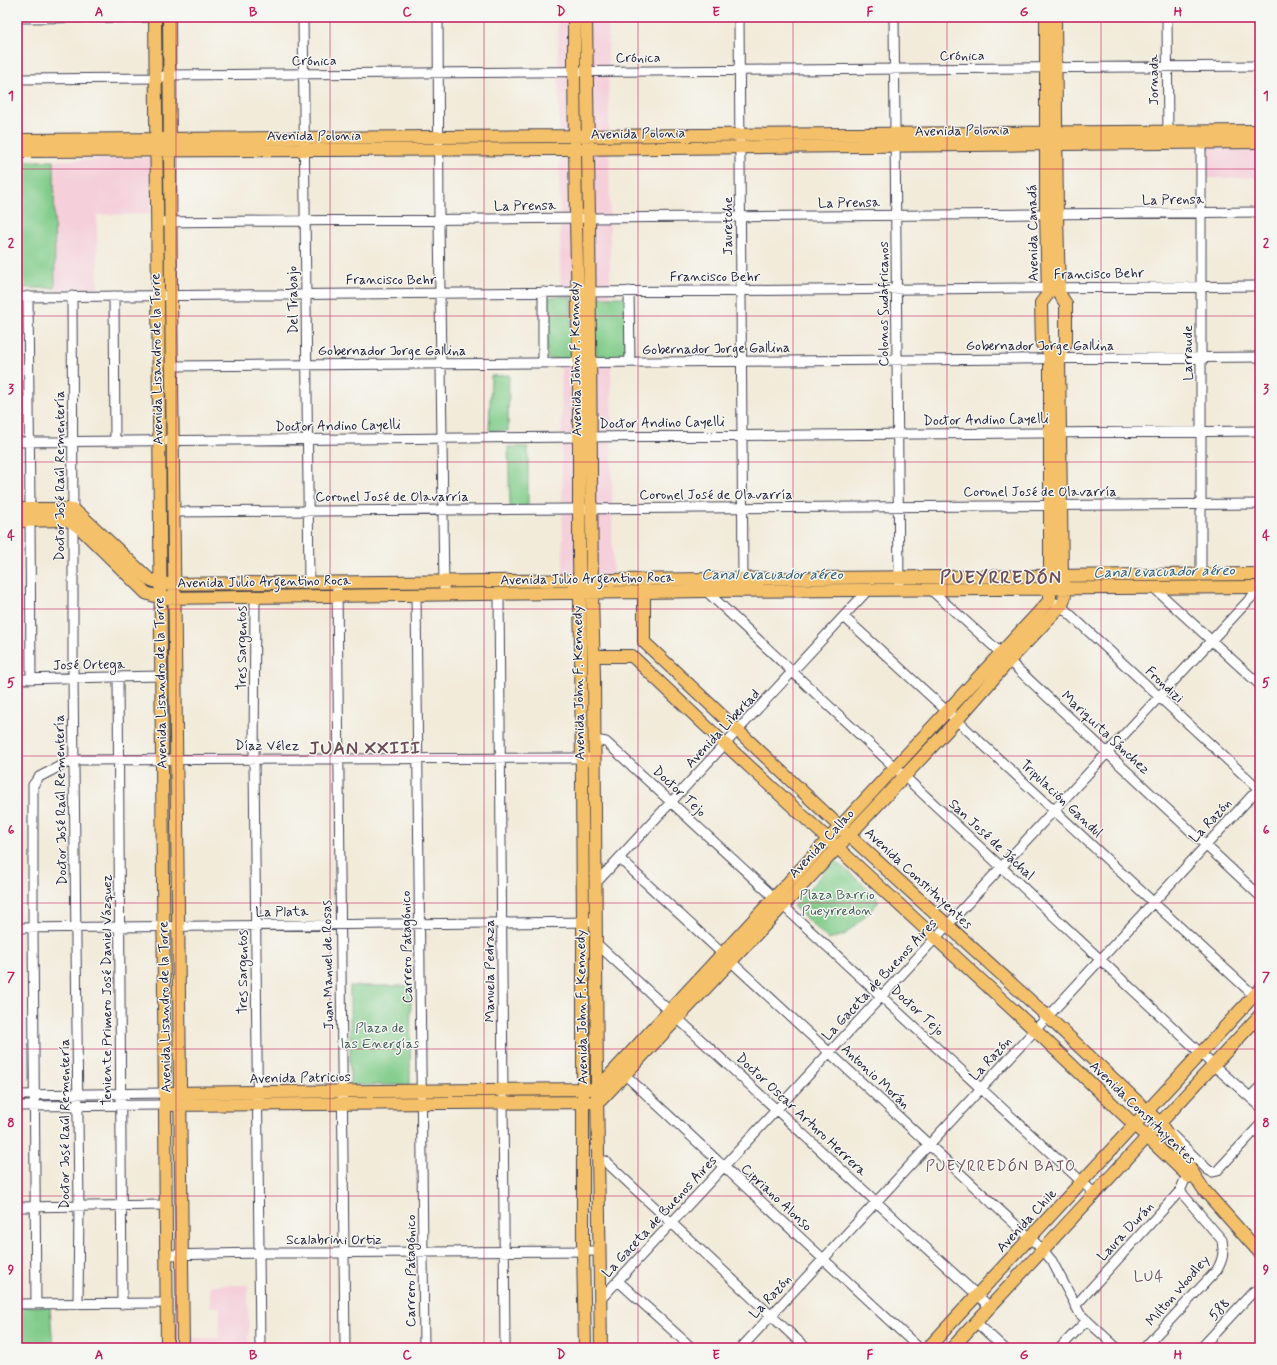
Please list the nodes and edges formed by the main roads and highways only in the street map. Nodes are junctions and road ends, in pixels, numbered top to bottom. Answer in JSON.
{"nodes":[{"id":1,"x":155,"y":17,"type":"edge"},
{"id":2,"x":169,"y":17,"type":"edge"},
{"id":3,"x":574,"y":17,"type":"edge"},
{"id":4,"x":586,"y":17,"type":"edge"},
{"id":5,"x":1046,"y":17,"type":"edge"},
{"id":6,"x":1055,"y":17,"type":"edge"},
{"id":7,"x":1051,"y":68,"type":"junction"},
{"id":8,"x":1260,"y":131,"type":"edge"},
{"id":9,"x":587,"y":136,"type":"junction"},
{"id":10,"x":575,"y":137,"type":"junction"},
{"id":11,"x":1201,"y":137,"type":"junction"},
{"id":12,"x":1051,"y":139,"type":"junction"},
{"id":13,"x":17,"y":140,"type":"edge"},
{"id":14,"x":740,"y":141,"type":"junction"},
{"id":15,"x":1260,"y":142,"type":"edge"},
{"id":16,"x":305,"y":144,"type":"junction"},
{"id":17,"x":157,"y":145,"type":"junction"},
{"id":18,"x":170,"y":145,"type":"junction"},
{"id":19,"x":575,"y":149,"type":"junction"},
{"id":20,"x":588,"y":149,"type":"junction"},
{"id":21,"x":17,"y":151,"type":"edge"},
{"id":22,"x":1054,"y":288,"type":"junction"},
{"id":23,"x":584,"y":292,"type":"junction"},
{"id":24,"x":1054,"y":359,"type":"junction"},
{"id":25,"x":585,"y":437,"type":"junction"},
{"id":26,"x":17,"y":509,"type":"edge"},
{"id":27,"x":30,"y":515,"type":"junction"},
{"id":28,"x":17,"y":521,"type":"edge"},
{"id":29,"x":1260,"y":574,"type":"edge"},
{"id":30,"x":1056,"y":576,"type":"junction"},
{"id":31,"x":579,"y":580,"type":"junction"},
{"id":32,"x":592,"y":580,"type":"junction"},
{"id":33,"x":644,"y":580,"type":"junction"},
{"id":34,"x":161,"y":584,"type":"junction"},
{"id":35,"x":174,"y":584,"type":"junction"},
{"id":36,"x":1260,"y":588,"type":"edge"},
{"id":37,"x":1064,"y":589,"type":"junction"},
{"id":38,"x":644,"y":592,"type":"junction"},
{"id":39,"x":579,"y":593,"type":"junction"},
{"id":40,"x":592,"y":593,"type":"junction"},
{"id":41,"x":1051,"y":594,"type":"junction"},
{"id":42,"x":174,"y":597,"type":"junction"},
{"id":43,"x":161,"y":598,"type":"junction"},
{"id":44,"x":644,"y":642,"type":"junction"},
{"id":45,"x":581,"y":644,"type":"junction"},
{"id":46,"x":594,"y":656,"type":"junction"},
{"id":47,"x":626,"y":656,"type":"junction"},
{"id":48,"x":1005,"y":657,"type":"junction"},
{"id":49,"x":594,"y":678,"type":"junction"},
{"id":50,"x":845,"y":831,"type":"junction"},
{"id":51,"x":833,"y":843,"type":"junction"},
{"id":52,"x":589,"y":922,"type":"junction"},
{"id":53,"x":1258,"y":995,"type":"edge"},
{"id":54,"x":1260,"y":1015,"type":"edge"},
{"id":55,"x":620,"y":1071,"type":"junction"},
{"id":56,"x":597,"y":1088,"type":"junction"},
{"id":57,"x":584,"y":1089,"type":"junction"},
{"id":58,"x":257,"y":1098,"type":"junction"},
{"id":59,"x":165,"y":1099,"type":"junction"},
{"id":60,"x":180,"y":1099,"type":"junction"},
{"id":61,"x":584,"y":1102,"type":"junction"},
{"id":62,"x":597,"y":1102,"type":"junction"},
{"id":63,"x":1147,"y":1111,"type":"junction"},
{"id":64,"x":1160,"y":1123,"type":"junction"},
{"id":65,"x":1134,"y":1125,"type":"junction"},
{"id":66,"x":1147,"y":1137,"type":"junction"},
{"id":67,"x":1189,"y":1173,"type":"junction"},
{"id":68,"x":1260,"y":1253,"type":"edge"},
{"id":69,"x":166,"y":1348,"type":"edge"},
{"id":70,"x":182,"y":1348,"type":"edge"},
{"id":71,"x":585,"y":1348,"type":"edge"},
{"id":72,"x":601,"y":1348,"type":"edge"},
{"id":73,"x":928,"y":1348,"type":"edge"},
{"id":74,"x":952,"y":1348,"type":"edge"}],
"edges":[{"from":1,"to":17,"type":"main road","name":"Avenida Lisandro de la Torre"},
{"from":2,"to":18,"type":"main road","name":"Avenida Lisandro de la Torre"},
{"from":3,"to":10,"type":"main road","name":"Avenida John F. Kennedy"},
{"from":4,"to":9,"type":"main road","name":"Avenida John F. Kennedy"},
{"from":5,"to":7,"type":"main road","name":"Avenida Canadá"},
{"from":6,"to":7,"type":"main road","name":"Avenida Canadá"},
{"from":7,"to":12,"type":"main road","name":"Avenida Canadá"},
{"from":8,"to":11,"type":"main road","name":"Avenida Polonia"},
{"from":9,"to":10,"type":"main road","name":"Avenida Polonia"},
{"from":9,"to":14,"type":"main road","name":"Avenida Polonia"},
{"from":9,"to":20,"type":"main road","name":"Avenida John F. Kennedy"},
{"from":10,"to":16,"type":"main road","name":"Avenida Polonia"},
{"from":10,"to":19,"type":"main road","name":"Avenida John F. Kennedy"},
{"from":11,"to":12,"type":"main road","name":"Avenida Polonia"},
{"from":11,"to":15,"type":"main road","name":"Avenida Polonia"},
{"from":12,"to":14,"type":"main road","name":"Avenida Polonia"},
{"from":12,"to":22,"type":"main road","name":"Avenida Canadá"},
{"from":13,"to":17,"type":"main road","name":"Avenida Polonia"},
{"from":14,"to":20,"type":"main road","name":"Avenida Polonia"},
{"from":16,"to":18,"type":"main road","name":"Avenida Polonia"},
{"from":16,"to":19,"type":"main road","name":"Avenida Polonia"},
{"from":17,"to":18,"type":"main road","name":"Avenida Polonia"},
{"from":17,"to":21,"type":"main road","name":"Avenida Polonia"},
{"from":17,"to":34,"type":"main road","name":"Avenida Lisandro de la Torre"},
{"from":18,"to":35,"type":"main road","name":"Avenida Lisandro de la Torre"},
{"from":19,"to":20,"type":"main road","name":"Avenida Polonia"},
{"from":19,"to":23,"type":"main road","name":"Avenida John F. Kennedy"},
{"from":20,"to":23,"type":"main road","name":"Avenida John F. Kennedy"},
{"from":22,"to":24,"type":"main road","name":"Avenida Canadá"},
{"from":22,"to":24,"type":"main road","name":"Avenida Canadá"},
{"from":23,"to":25,"type":"main road","name":"Avenida John F. Kennedy"},
{"from":24,"to":30,"type":"main road","name":"Avenida Canadá"},
{"from":25,"to":31,"type":"main road","name":"Avenida John F. Kennedy"},
{"from":25,"to":32,"type":"main road","name":"Avenida John F. Kennedy"},
{"from":26,"to":27,"type":"main road"},
{"from":27,"to":28,"type":"main road"},
{"from":27,"to":34,"type":"main road","name":"Avenida Julio Argentino Roca"},
{"from":27,"to":43,"type":"main road","name":"Avenida Julio Argentino Roca"},
{"from":29,"to":30,"type":"main road","name":"Avenida Julio Argentino Roca"},
{"from":30,"to":33,"type":"main road","name":"Avenida Julio Argentino Roca"},
{"from":30,"to":37,"type":"main road","name":"Avenida Canadá"},
{"from":30,"to":41,"type":"main road","name":"Avenida Canadá"},
{"from":31,"to":32,"type":"main road","name":"Avenida Julio Argentino Roca"},
{"from":31,"to":35,"type":"main road","name":"Avenida Julio Argentino Roca"},
{"from":31,"to":39,"type":"main road","name":"Avenida John F. Kennedy"},
{"from":32,"to":33,"type":"main road","name":"Avenida Julio Argentino Roca"},
{"from":32,"to":40,"type":"main road","name":"Avenida John F. Kennedy"},
{"from":33,"to":38,"type":"main road"},
{"from":34,"to":35,"type":"main road","name":"Avenida Julio Argentino Roca"},
{"from":34,"to":43,"type":"main road","name":"Avenida Lisandro de la Torre"},
{"from":35,"to":42,"type":"main road","name":"Avenida Lisandro de la Torre"},
{"from":36,"to":37,"type":"main road","name":"Avenida Julio Argentino Roca"},
{"from":37,"to":41,"type":"main road","name":"Avenida Julio Argentino Roca"},
{"from":37,"to":48,"type":"main road","name":"Avenida Callao"},
{"from":38,"to":40,"type":"main road","name":"Avenida Julio Argentino Roca"},
{"from":38,"to":41,"type":"main road","name":"Avenida Julio Argentino Roca"},
{"from":38,"to":44,"type":"main road"},
{"from":39,"to":40,"type":"main road","name":"Avenida Julio Argentino Roca"},
{"from":39,"to":42,"type":"main road","name":"Avenida Julio Argentino Roca"},
{"from":39,"to":45,"type":"main road","name":"Avenida John F. Kennedy"},
{"from":40,"to":46,"type":"main road","name":"Avenida John F. Kennedy"},
{"from":41,"to":48,"type":"main road","name":"Avenida Callao"},
{"from":42,"to":43,"type":"main road","name":"Avenida Julio Argentino Roca"},
{"from":42,"to":60,"type":"main road","name":"Avenida Lisandro de la Torre"},
{"from":43,"to":59,"type":"main road","name":"Avenida Lisandro de la Torre"},
{"from":44,"to":47,"type":"main road"},
{"from":44,"to":50,"type":"main road","name":"Avenida Constituyentes"},
{"from":45,"to":46,"type":"main road"},
{"from":45,"to":52,"type":"main road","name":"Avenida John F. Kennedy"},
{"from":46,"to":47,"type":"main road"},
{"from":46,"to":49,"type":"main road","name":"Avenida John F. Kennedy"},
{"from":47,"to":49,"type":"main road"},
{"from":47,"to":51,"type":"main road","name":"Avenida Constituyentes"},
{"from":48,"to":50,"type":"main road","name":"Avenida Callao"},
{"from":49,"to":52,"type":"main road","name":"Avenida John F. Kennedy"},
{"from":50,"to":51,"type":"main road","name":"Avenida Callao"},
{"from":50,"to":63,"type":"main road","name":"Avenida Constituyentes"},
{"from":51,"to":55,"type":"main road","name":"Avenida Callao"},
{"from":51,"to":65,"type":"main road","name":"Avenida Constituyentes"},
{"from":52,"to":56,"type":"main road","name":"Avenida John F. Kennedy"},
{"from":52,"to":57,"type":"main road","name":"Avenida John F. Kennedy"},
{"from":53,"to":63,"type":"main road","name":"Avenida Chile"},
{"from":54,"to":64,"type":"main road"},
{"from":55,"to":56,"type":"main road","name":"Avenida Callao"},
{"from":55,"to":62,"type":"main road","name":"Avenida Callao"},
{"from":56,"to":57,"type":"main road"},
{"from":56,"to":62,"type":"main road","name":"Avenida John F. Kennedy"},
{"from":57,"to":58,"type":"main road","name":"Avenida Patricios"},
{"from":57,"to":61,"type":"main road","name":"Avenida John F. Kennedy"},
{"from":58,"to":60,"type":"main road","name":"Avenida Patricios"},
{"from":58,"to":61,"type":"main road","name":"Avenida Patricios"},
{"from":59,"to":60,"type":"main road","name":"Avenida Patricios"},
{"from":59,"to":69,"type":"main road","name":"Avenida Lisandro de la Torre"},
{"from":60,"to":70,"type":"main road","name":"Avenida Lisandro de la Torre"},
{"from":61,"to":62,"type":"main road"},
{"from":61,"to":71,"type":"main road","name":"Avenida John F. Kennedy"},
{"from":62,"to":72,"type":"main road","name":"Avenida John F. Kennedy"},
{"from":63,"to":64,"type":"main road","name":"Avenida Constituyentes"},
{"from":63,"to":65,"type":"main road","name":"Avenida Chile"},
{"from":64,"to":66,"type":"main road"},
{"from":64,"to":67,"type":"main road","name":"Avenida Constituyentes"},
{"from":65,"to":66,"type":"main road","name":"Avenida Constituyentes"},
{"from":65,"to":73,"type":"main road","name":"Avenida Chile"},
{"from":66,"to":67,"type":"main road","name":"Avenida Constituyentes"},
{"from":66,"to":74,"type":"main road"},
{"from":67,"to":68,"type":"main road","name":"Avenida Constituyentes"}]}
